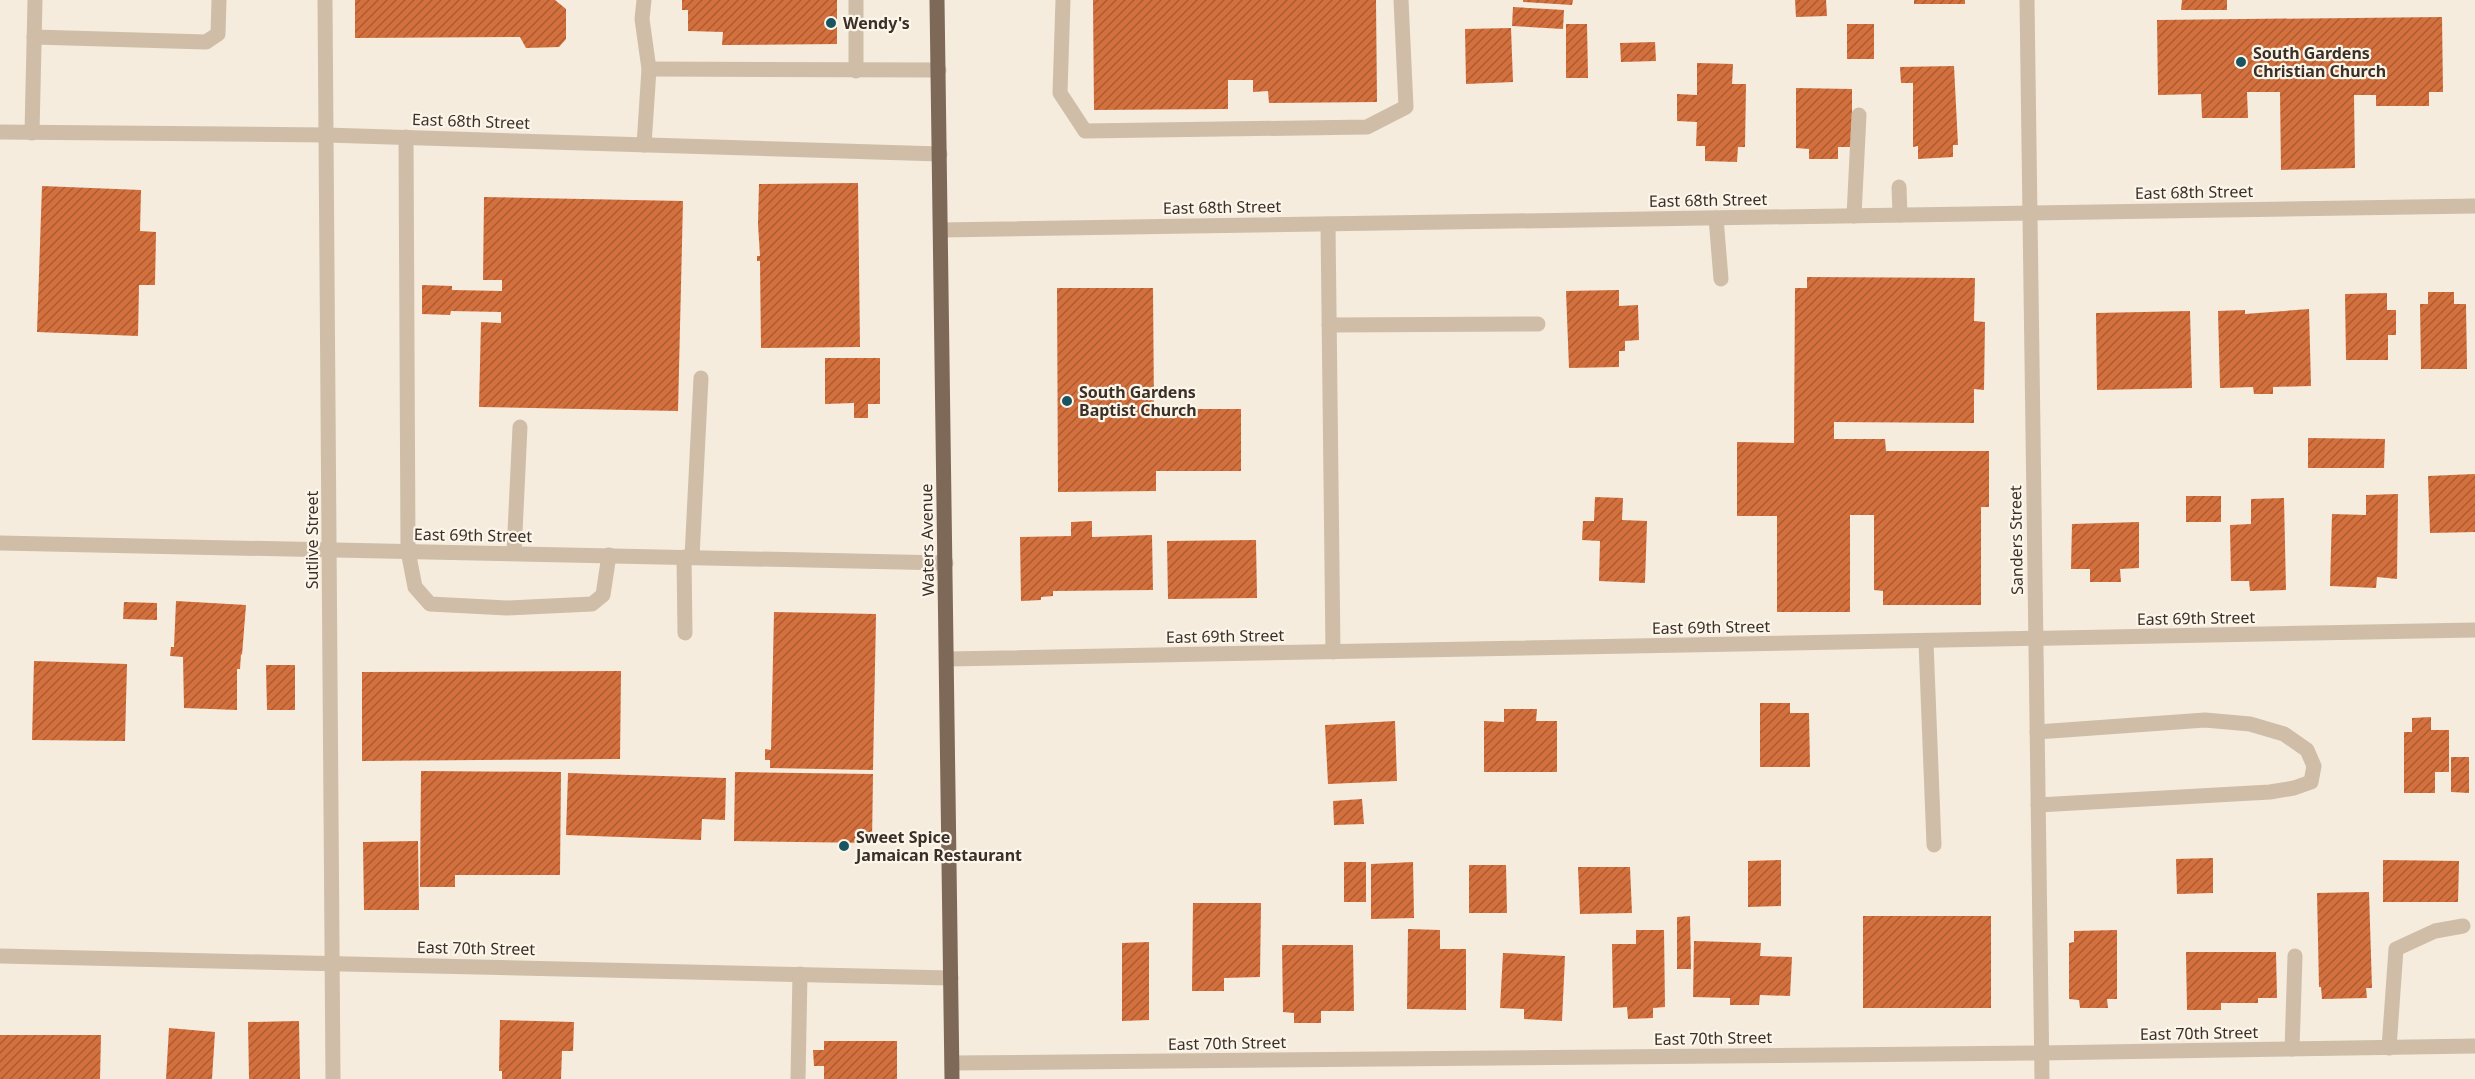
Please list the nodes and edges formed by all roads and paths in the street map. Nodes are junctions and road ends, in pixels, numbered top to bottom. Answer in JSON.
{"nodes":[{"id":1,"x":35,"y":0,"type":"edge"},
{"id":2,"x":219,"y":0,"type":"edge"},
{"id":3,"x":325,"y":0,"type":"edge"},
{"id":4,"x":644,"y":0,"type":"edge"},
{"id":5,"x":855,"y":0,"type":"edge"},
{"id":6,"x":938,"y":0,"type":"edge"},
{"id":7,"x":1063,"y":0,"type":"edge"},
{"id":8,"x":1401,"y":0,"type":"edge"},
{"id":9,"x":2027,"y":0,"type":"edge"},
{"id":10,"x":34,"y":37,"type":"junction"},
{"id":11,"x":649,"y":69,"type":"junction"},
{"id":12,"x":939,"y":70,"type":"junction"},
{"id":13,"x":856,"y":71,"type":"junction"},
{"id":14,"x":1859,"y":115,"type":"dead end"},
{"id":15,"x":0,"y":132,"type":"edge"},
{"id":16,"x":32,"y":133,"type":"junction"},
{"id":17,"x":326,"y":135,"type":"junction"},
{"id":18,"x":406,"y":137,"type":"junction"},
{"id":19,"x":644,"y":145,"type":"junction"},
{"id":20,"x":940,"y":154,"type":"junction"},
{"id":21,"x":1899,"y":187,"type":"dead end"},
{"id":22,"x":2475,"y":206,"type":"edge"},
{"id":23,"x":2030,"y":213,"type":"junction"},
{"id":24,"x":1900,"y":215,"type":"junction"},
{"id":25,"x":1854,"y":216,"type":"junction"},
{"id":26,"x":1716,"y":218,"type":"junction"},
{"id":27,"x":1328,"y":224,"type":"junction"},
{"id":28,"x":941,"y":230,"type":"junction"},
{"id":29,"x":1721,"y":279,"type":"dead end"},
{"id":30,"x":1538,"y":324,"type":"dead end"},
{"id":31,"x":1329,"y":325,"type":"junction"},
{"id":32,"x":701,"y":378,"type":"dead end"},
{"id":33,"x":520,"y":427,"type":"dead end"},
{"id":34,"x":0,"y":543,"type":"edge"},
{"id":35,"x":330,"y":550,"type":"junction"},
{"id":36,"x":408,"y":551,"type":"junction"},
{"id":37,"x":514,"y":553,"type":"junction"},
{"id":38,"x":609,"y":555,"type":"junction"},
{"id":39,"x":688,"y":557,"type":"junction"},
{"id":40,"x":946,"y":563,"type":"junction"},
{"id":41,"x":2475,"y":630,"type":"edge"},
{"id":42,"x":685,"y":633,"type":"dead end"},
{"id":43,"x":2036,"y":639,"type":"junction"},
{"id":44,"x":1926,"y":642,"type":"junction"},
{"id":45,"x":1333,"y":652,"type":"junction"},
{"id":46,"x":947,"y":659,"type":"junction"},
{"id":47,"x":2037,"y":732,"type":"junction"},
{"id":48,"x":2038,"y":805,"type":"junction"},
{"id":49,"x":1934,"y":845,"type":"dead end"},
{"id":50,"x":2463,"y":926,"type":"dead end"},
{"id":51,"x":0,"y":956,"type":"edge"},
{"id":52,"x":2295,"y":956,"type":"dead end"},
{"id":53,"x":332,"y":963,"type":"junction"},
{"id":54,"x":800,"y":974,"type":"junction"},
{"id":55,"x":951,"y":978,"type":"junction"},
{"id":56,"x":2475,"y":1046,"type":"edge"},
{"id":57,"x":2390,"y":1048,"type":"junction"},
{"id":58,"x":2292,"y":1049,"type":"junction"},
{"id":59,"x":2041,"y":1053,"type":"junction"},
{"id":60,"x":952,"y":1063,"type":"junction"},
{"id":61,"x":333,"y":1079,"type":"edge"},
{"id":62,"x":798,"y":1079,"type":"edge"},
{"id":63,"x":952,"y":1079,"type":"edge"},
{"id":64,"x":2042,"y":1079,"type":"edge"}],
"edges":[{"from":1,"to":10,"type":"street"},
{"from":2,"to":10,"type":"street"},
{"from":3,"to":17,"type":"street","name":"Sutlive Street"},
{"from":4,"to":11,"type":"street"},
{"from":5,"to":13,"type":"street"},
{"from":6,"to":12,"type":"main road","name":"Waters Avenue"},
{"from":7,"to":8,"type":"street"},
{"from":9,"to":23,"type":"street","name":"Sanders Street"},
{"from":10,"to":16,"type":"street"},
{"from":11,"to":13,"type":"street"},
{"from":11,"to":19,"type":"street"},
{"from":12,"to":13,"type":"street"},
{"from":12,"to":20,"type":"main road","name":"Waters Avenue"},
{"from":14,"to":25,"type":"street"},
{"from":15,"to":16,"type":"street","name":"East 68th Street"},
{"from":16,"to":17,"type":"street","name":"East 68th Street"},
{"from":17,"to":18,"type":"street","name":"East 68th Street"},
{"from":17,"to":35,"type":"street","name":"Sutlive Street"},
{"from":18,"to":19,"type":"street","name":"East 68th Street"},
{"from":18,"to":36,"type":"street"},
{"from":19,"to":20,"type":"street","name":"East 68th Street"},
{"from":20,"to":28,"type":"main road","name":"Waters Avenue"},
{"from":21,"to":24,"type":"street"},
{"from":22,"to":23,"type":"street","name":"East 68th Street"},
{"from":23,"to":24,"type":"street","name":"East 68th Street"},
{"from":23,"to":43,"type":"street","name":"Sanders Street"},
{"from":24,"to":25,"type":"street","name":"East 68th Street"},
{"from":25,"to":26,"type":"street","name":"East 68th Street"},
{"from":26,"to":27,"type":"street","name":"East 68th Street"},
{"from":26,"to":29,"type":"street"},
{"from":27,"to":28,"type":"street","name":"East 68th Street"},
{"from":27,"to":31,"type":"street"},
{"from":28,"to":40,"type":"main road","name":"Waters Avenue"},
{"from":30,"to":31,"type":"street"},
{"from":31,"to":45,"type":"street"},
{"from":32,"to":39,"type":"street"},
{"from":33,"to":37,"type":"street"},
{"from":34,"to":35,"type":"street","name":"East 69th Street"},
{"from":35,"to":36,"type":"street","name":"East 69th Street"},
{"from":35,"to":53,"type":"street","name":"Sutlive Street"},
{"from":36,"to":37,"type":"street","name":"East 69th Street"},
{"from":36,"to":38,"type":"street"},
{"from":37,"to":38,"type":"street","name":"East 69th Street"},
{"from":38,"to":39,"type":"street","name":"East 69th Street"},
{"from":39,"to":40,"type":"street","name":"East 69th Street"},
{"from":39,"to":42,"type":"street"},
{"from":40,"to":46,"type":"main road","name":"Waters Avenue"},
{"from":41,"to":43,"type":"street","name":"East 69th Street"},
{"from":43,"to":44,"type":"street","name":"East 69th Street"},
{"from":43,"to":47,"type":"street","name":"Sanders Street"},
{"from":44,"to":45,"type":"street","name":"East 69th Street"},
{"from":44,"to":49,"type":"street"},
{"from":45,"to":46,"type":"street","name":"East 69th Street"},
{"from":46,"to":55,"type":"main road","name":"Waters Avenue"},
{"from":47,"to":48,"type":"street","name":"Sanders Street"},
{"from":47,"to":48,"type":"street"},
{"from":48,"to":59,"type":"street","name":"Sanders Street"},
{"from":50,"to":57,"type":"street"},
{"from":51,"to":53,"type":"street","name":"East 70th Street"},
{"from":52,"to":58,"type":"street"},
{"from":53,"to":54,"type":"street","name":"East 70th Street"},
{"from":53,"to":61,"type":"street","name":"Sutlive Street"},
{"from":54,"to":55,"type":"street","name":"East 70th Street"},
{"from":54,"to":62,"type":"street"},
{"from":55,"to":60,"type":"main road","name":"Waters Avenue"},
{"from":56,"to":57,"type":"street","name":"East 70th Street"},
{"from":57,"to":58,"type":"street","name":"East 70th Street"},
{"from":58,"to":59,"type":"street","name":"East 70th Street"},
{"from":59,"to":60,"type":"street","name":"East 70th Street"},
{"from":59,"to":64,"type":"street","name":"Sanders Street"},
{"from":60,"to":63,"type":"main road","name":"Waters Avenue"}]}
